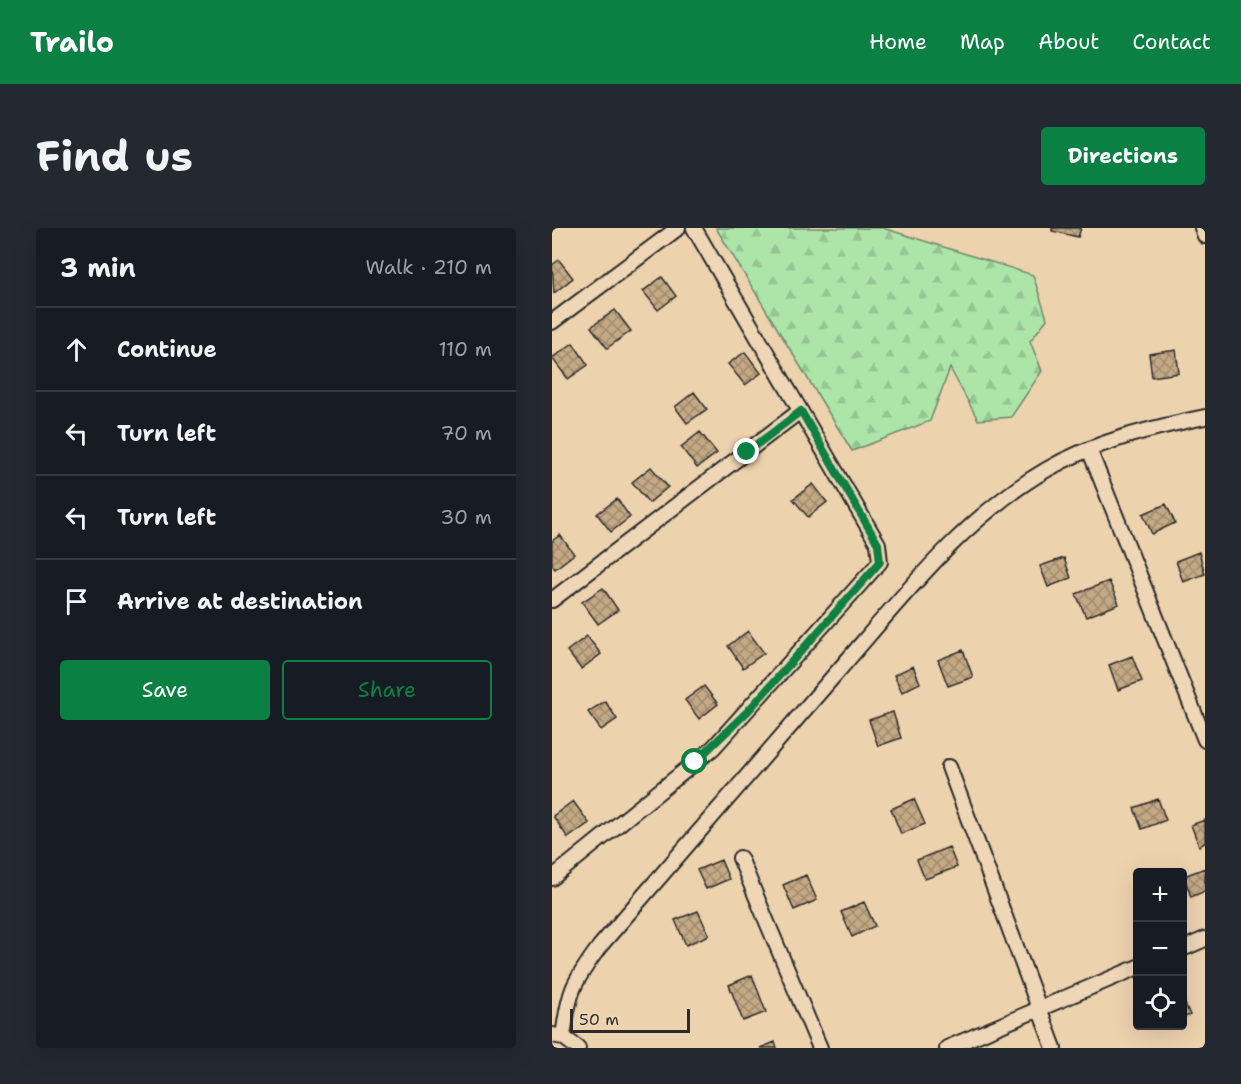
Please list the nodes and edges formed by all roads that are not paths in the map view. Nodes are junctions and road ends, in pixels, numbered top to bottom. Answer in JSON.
{"nodes":[{"id":1,"x":678,"y":228,"type":"edge"},
{"id":2,"x":694,"y":228,"type":"edge"},
{"id":3,"x":1202,"y":228,"type":"edge"},
{"id":4,"x":1205,"y":236,"type":"edge"},
{"id":5,"x":552,"y":322,"type":"edge"},
{"id":6,"x":801,"y":411,"type":"junction"},
{"id":7,"x":1205,"y":417,"type":"edge"},
{"id":8,"x":1089,"y":449,"type":"junction"},
{"id":9,"x":552,"y":600,"type":"edge"},
{"id":10,"x":1205,"y":740,"type":"edge"},
{"id":11,"x":949,"y":767,"type":"dead end"},
{"id":12,"x":740,"y":858,"type":"dead end"},
{"id":13,"x":552,"y":878,"type":"edge"},
{"id":14,"x":1205,"y":939,"type":"edge"},
{"id":15,"x":1187,"y":947,"type":"edge"},
{"id":16,"x":1133,"y":969,"type":"edge"},
{"id":17,"x":1039,"y":1008,"type":"junction"},
{"id":18,"x":557,"y":1036,"type":"edge"},
{"id":19,"x":578,"y":1048,"type":"edge"},
{"id":20,"x":820,"y":1048,"type":"edge"},
{"id":21,"x":947,"y":1048,"type":"edge"},
{"id":22,"x":1054,"y":1048,"type":"edge"}],
"edges":[{"from":1,"to":5,"type":"street"},
{"from":2,"to":6,"type":"street"},
{"from":3,"to":4,"type":"street"},
{"from":6,"to":9,"type":"street"},
{"from":6,"to":13,"type":"street"},
{"from":7,"to":8,"type":"street"},
{"from":8,"to":10,"type":"street"},
{"from":8,"to":18,"type":"street"},
{"from":11,"to":17,"type":"street"},
{"from":12,"to":20,"type":"street"},
{"from":14,"to":15,"type":"street"},
{"from":16,"to":17,"type":"street"},
{"from":17,"to":21,"type":"street"},
{"from":17,"to":22,"type":"street"},
{"from":18,"to":19,"type":"street"}]}
